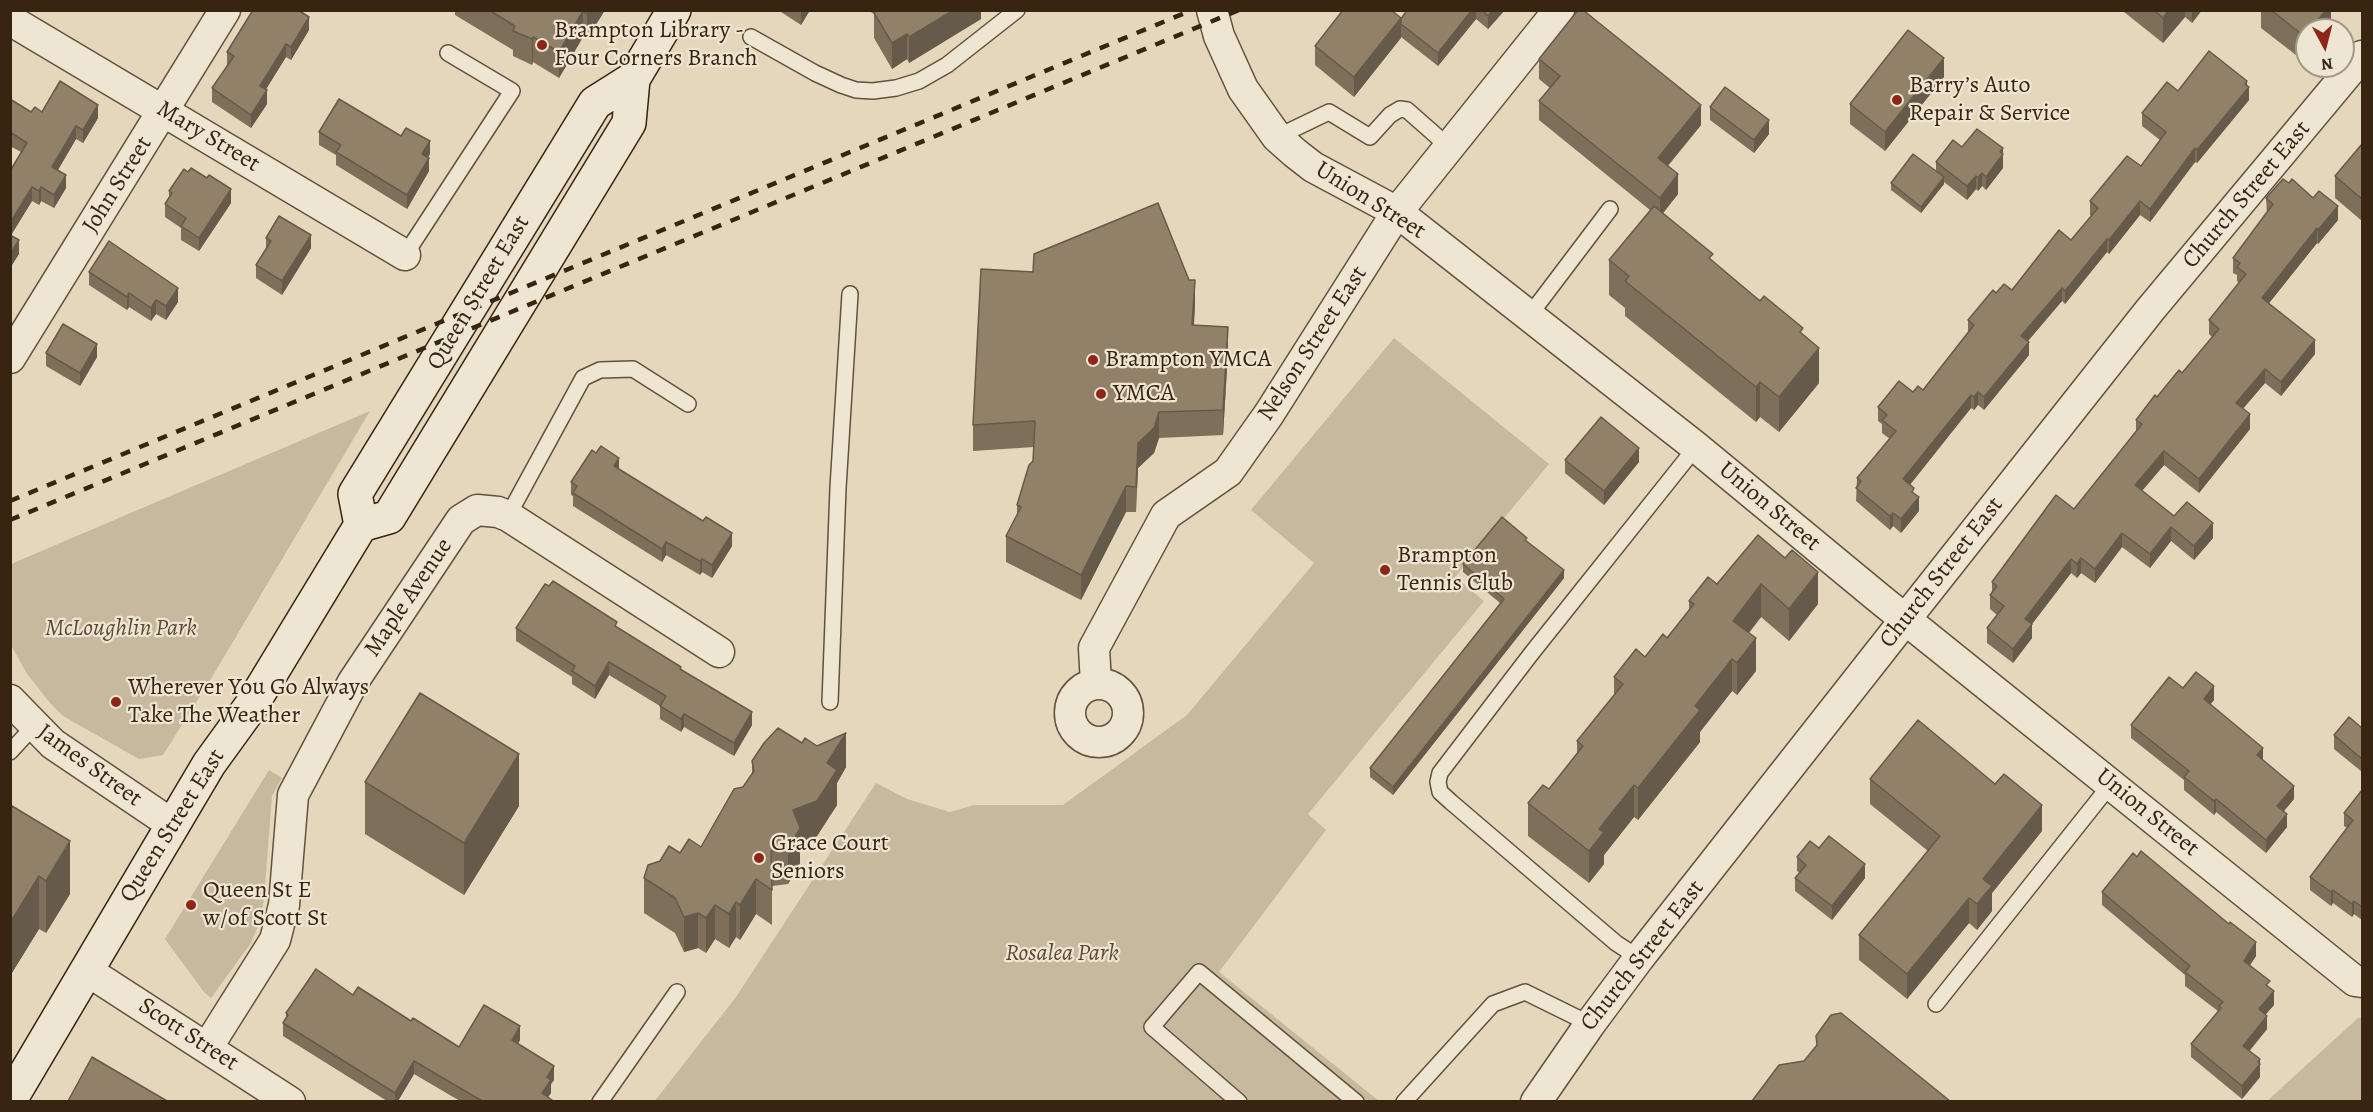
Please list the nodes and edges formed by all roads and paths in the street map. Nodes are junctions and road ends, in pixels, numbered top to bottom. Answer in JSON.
{"nodes":[{"id":1,"x":225,"y":10,"type":"edge"},
{"id":2,"x":674,"y":10,"type":"edge"},
{"id":3,"x":1017,"y":10,"type":"edge"},
{"id":4,"x":1212,"y":10,"type":"edge"},
{"id":5,"x":1559,"y":10,"type":"edge"},
{"id":6,"x":10,"y":20,"type":"edge"},
{"id":7,"x":751,"y":37,"type":"dead end"},
{"id":8,"x":448,"y":53,"type":"dead end"},
{"id":9,"x":2362,"y":56,"type":"edge"},
{"id":10,"x":164,"y":111,"type":"junction"},
{"id":11,"x":1277,"y":137,"type":"junction"},
{"id":12,"x":1449,"y":147,"type":"junction"},
{"id":13,"x":1610,"y":209,"type":"dead end"},
{"id":14,"x":1397,"y":212,"type":"junction"},
{"id":15,"x":405,"y":255,"type":"joint"},
{"id":16,"x":850,"y":294,"type":"dead end"},
{"id":17,"x":1529,"y":316,"type":"junction"},
{"id":18,"x":10,"y":358,"type":"edge"},
{"id":19,"x":688,"y":404,"type":"dead end"},
{"id":20,"x":1696,"y":447,"type":"junction"},
{"id":21,"x":508,"y":516,"type":"junction"},
{"id":22,"x":1906,"y":620,"type":"junction"},
{"id":23,"x":719,"y":652,"type":"dead end"},
{"id":24,"x":1096,"y":684,"type":"dead end"},
{"id":25,"x":10,"y":700,"type":"edge"},
{"id":26,"x":830,"y":702,"type":"dead end"},
{"id":27,"x":33,"y":726,"type":"junction"},
{"id":28,"x":10,"y":752,"type":"edge"},
{"id":29,"x":2111,"y":784,"type":"junction"},
{"id":30,"x":173,"y":825,"type":"junction"},
{"id":31,"x":1639,"y":958,"type":"junction"},
{"id":32,"x":86,"y":970,"type":"junction"},
{"id":33,"x":2362,"y":982,"type":"edge"},
{"id":34,"x":676,"y":992,"type":"dead end"},
{"id":35,"x":1936,"y":1004,"type":"dead end"},
{"id":36,"x":1590,"y":1023,"type":"junction"},
{"id":37,"x":207,"y":1048,"type":"junction"},
{"id":38,"x":10,"y":1100,"type":"edge"},
{"id":39,"x":290,"y":1101,"type":"edge"},
{"id":40,"x":600,"y":1101,"type":"edge"},
{"id":41,"x":1239,"y":1101,"type":"edge"},
{"id":42,"x":1356,"y":1101,"type":"edge"},
{"id":43,"x":1404,"y":1101,"type":"edge"},
{"id":44,"x":1536,"y":1101,"type":"edge"}],
"edges":[{"from":1,"to":10,"type":"street","name":"John Street"},
{"from":2,"to":30,"type":"main road","name":"Queen Street East"},
{"from":3,"to":7,"type":"lane"},
{"from":4,"to":11,"type":"street","name":"Union Street"},
{"from":5,"to":12,"type":"street","name":"Nelson Street East"},
{"from":6,"to":10,"type":"street","name":"Mary Street"},
{"from":8,"to":15,"type":"lane"},
{"from":9,"to":22,"type":"street","name":"Church Street East"},
{"from":10,"to":15,"type":"street","name":"Mary Street"},
{"from":10,"to":18,"type":"street","name":"John Street"},
{"from":11,"to":12,"type":"lane"},
{"from":11,"to":14,"type":"street","name":"Union Street"},
{"from":12,"to":14,"type":"street","name":"Nelson Street East"},
{"from":13,"to":17,"type":"lane"},
{"from":14,"to":17,"type":"street","name":"Union Street"},
{"from":14,"to":24,"type":"street","name":"Nelson Street East"},
{"from":16,"to":26,"type":"lane"},
{"from":17,"to":20,"type":"street","name":"Union Street"},
{"from":19,"to":21,"type":"lane"},
{"from":20,"to":22,"type":"street","name":"Union Street"},
{"from":20,"to":31,"type":"lane"},
{"from":21,"to":23,"type":"street","name":"Maple Avenue"},
{"from":21,"to":37,"type":"street","name":"Maple Avenue"},
{"from":22,"to":29,"type":"street","name":"Union Street"},
{"from":22,"to":31,"type":"street","name":"Church Street East"},
{"from":25,"to":27,"type":"street","name":"James Street"},
{"from":27,"to":28,"type":"lane"},
{"from":27,"to":30,"type":"street","name":"James Street"},
{"from":29,"to":33,"type":"street","name":"Union Street"},
{"from":29,"to":35,"type":"lane"},
{"from":30,"to":32,"type":"main road","name":"Queen Street East"},
{"from":31,"to":36,"type":"street","name":"Church Street East"},
{"from":32,"to":37,"type":"street","name":"Scott Street"},
{"from":32,"to":38,"type":"main road","name":"Queen Street East"},
{"from":34,"to":40,"type":"lane"},
{"from":36,"to":43,"type":"lane"},
{"from":36,"to":44,"type":"street","name":"Church Street East"},
{"from":37,"to":39,"type":"street","name":"Scott Street"},
{"from":41,"to":42,"type":"lane"}]}
